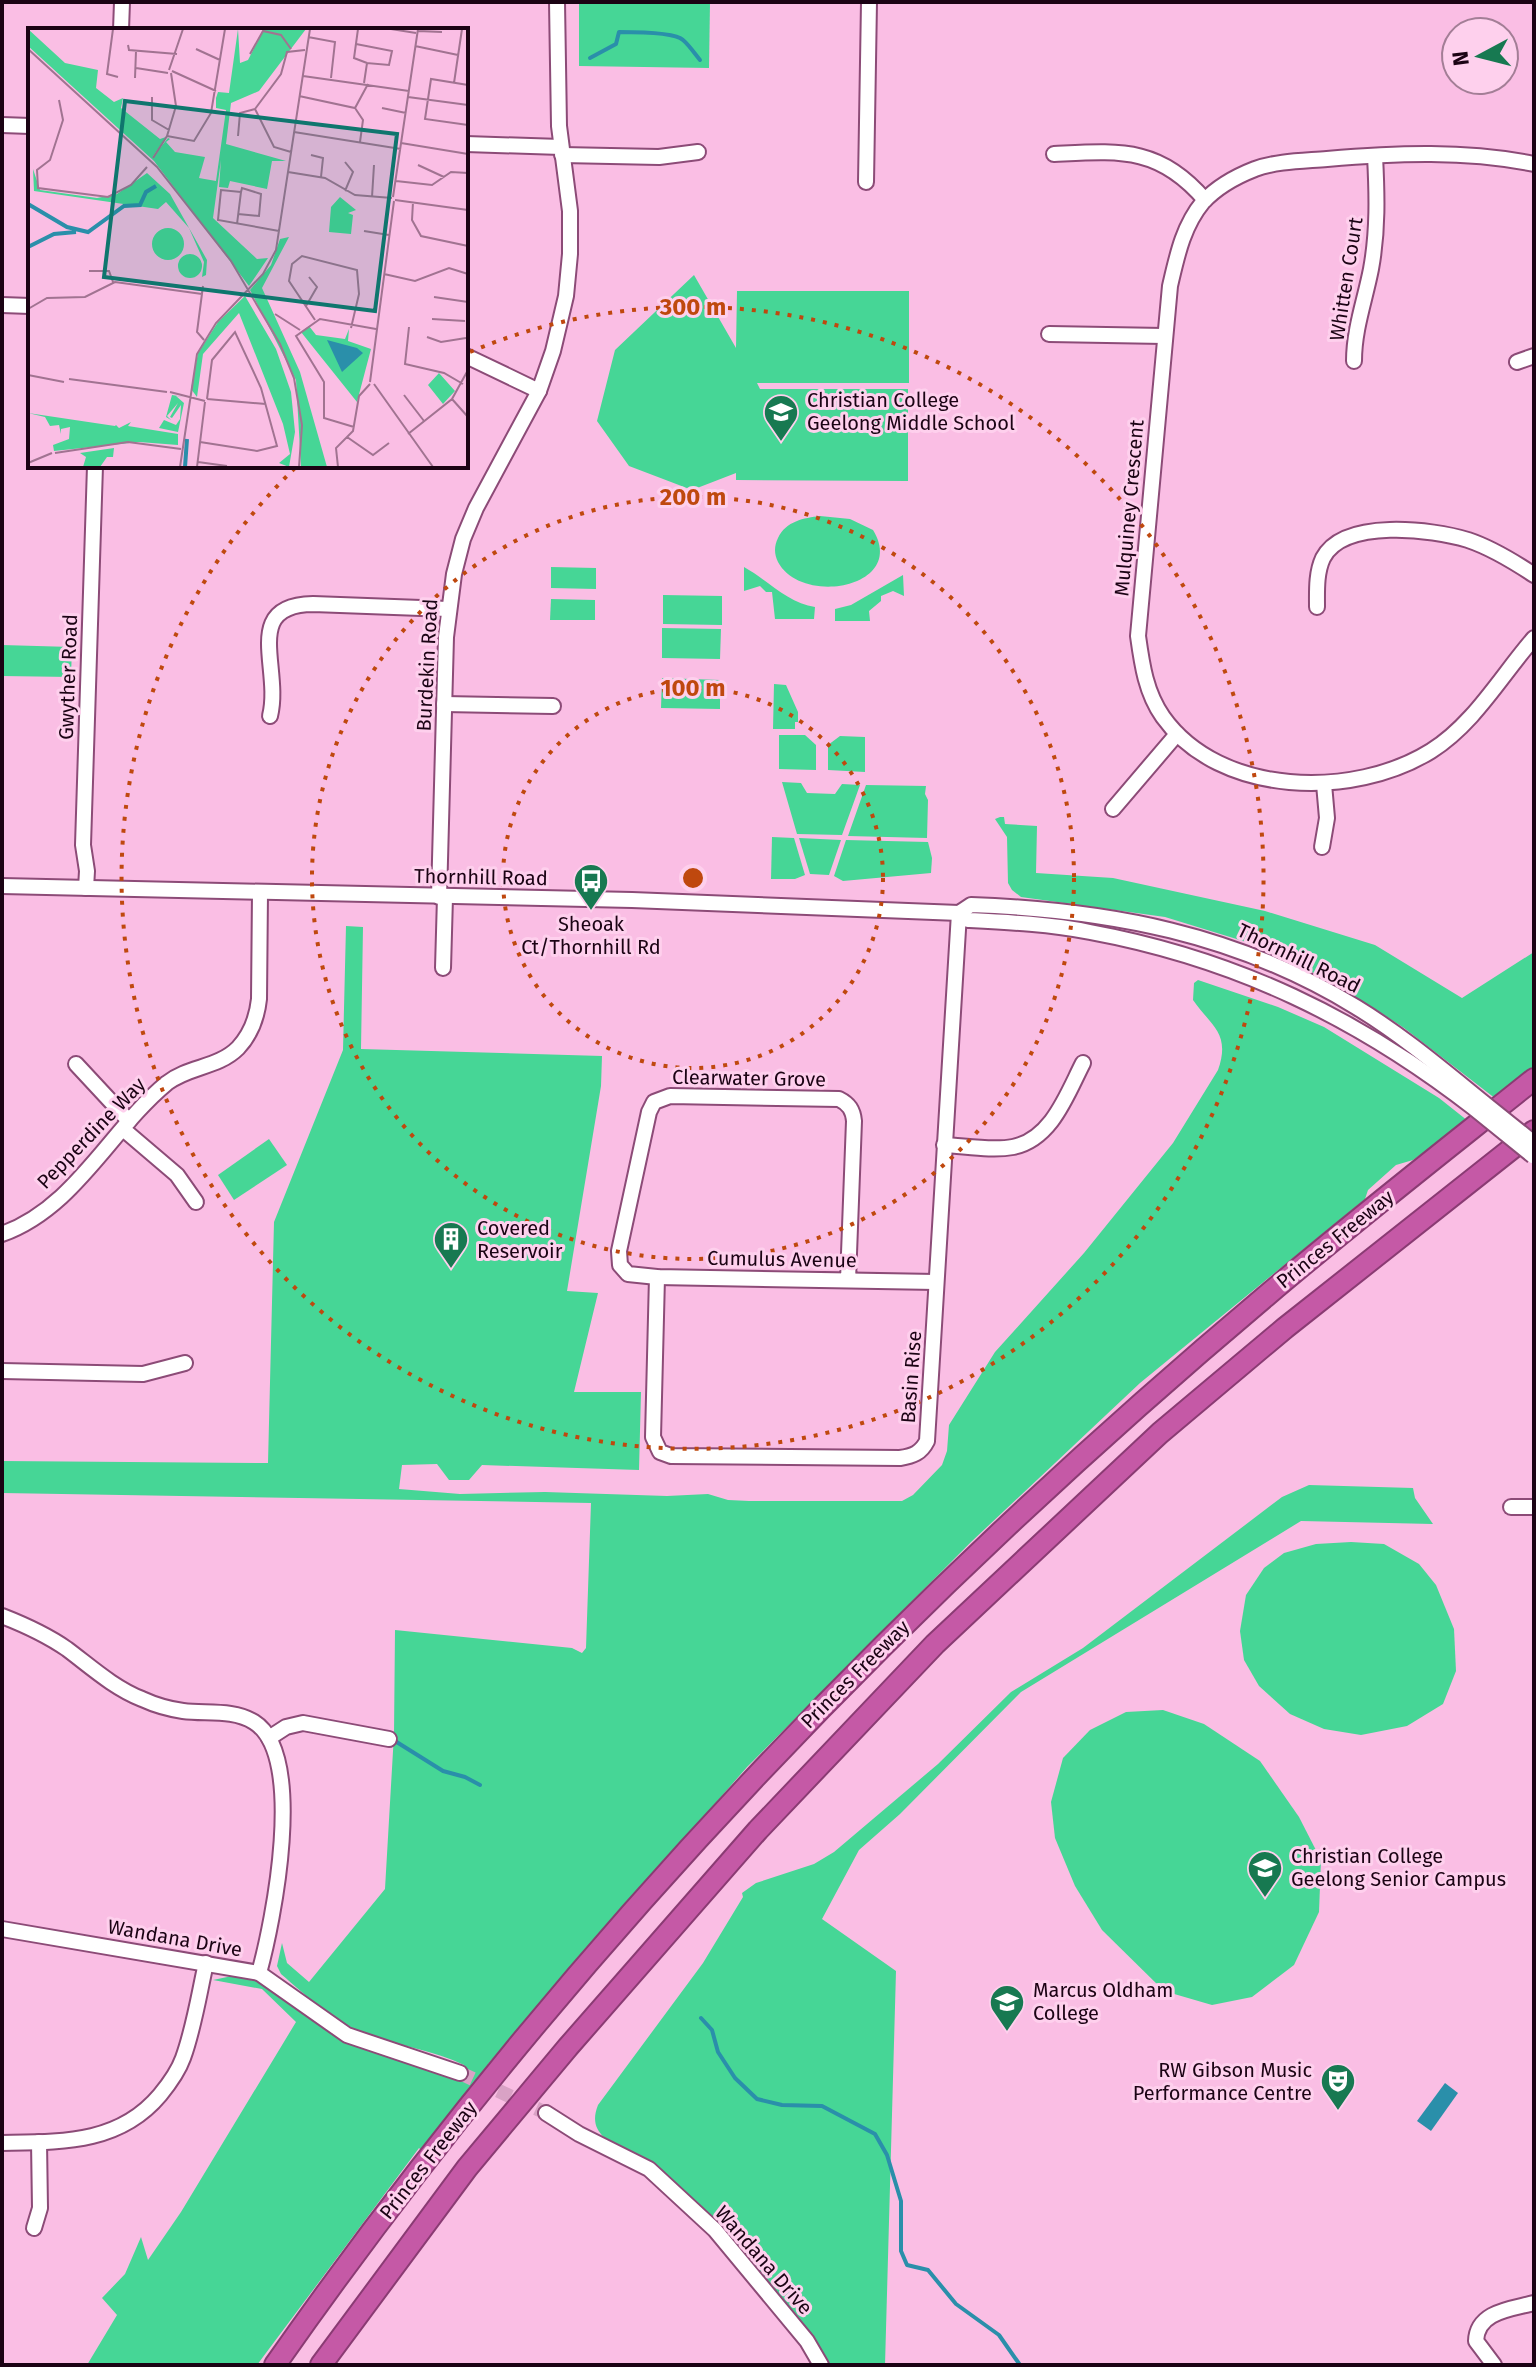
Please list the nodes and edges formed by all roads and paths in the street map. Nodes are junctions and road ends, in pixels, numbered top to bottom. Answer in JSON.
{"nodes":[{"id":1,"x":122,"y":2,"type":"edge"},
{"id":2,"x":557,"y":2,"type":"edge"},
{"id":3,"x":564,"y":2,"type":"edge"},
{"id":4,"x":869,"y":2,"type":"edge"},
{"id":5,"x":121,"y":28,"type":"edge"},
{"id":6,"x":560,"y":28,"type":"junction"},
{"id":7,"x":2,"y":125,"type":"edge"},
{"id":8,"x":28,"y":126,"type":"edge"},
{"id":9,"x":468,"y":144,"type":"edge"},
{"id":10,"x":562,"y":151,"type":"junction"},
{"id":11,"x":698,"y":152,"type":"dead end"},
{"id":12,"x":1054,"y":154,"type":"dead end"},
{"id":13,"x":1375,"y":156,"type":"junction"},
{"id":14,"x":1534,"y":164,"type":"edge"},
{"id":15,"x":866,"y":182,"type":"dead end"},
{"id":16,"x":1205,"y":200,"type":"junction"},
{"id":17,"x":2,"y":305,"type":"edge"},
{"id":18,"x":28,"y":306,"type":"edge"},
{"id":19,"x":1049,"y":334,"type":"dead end"},
{"id":20,"x":1164,"y":336,"type":"junction"},
{"id":21,"x":1534,"y":356,"type":"edge"},
{"id":22,"x":468,"y":357,"type":"edge"},
{"id":23,"x":1354,"y":361,"type":"dead end"},
{"id":24,"x":1517,"y":362,"type":"dead end"},
{"id":25,"x":539,"y":391,"type":"junction"},
{"id":26,"x":95,"y":468,"type":"edge"},
{"id":27,"x":1534,"y":575,"type":"edge"},
{"id":28,"x":1317,"y":607,"type":"dead end"},
{"id":29,"x":448,"y":609,"type":"junction"},
{"id":30,"x":1534,"y":638,"type":"edge"},
{"id":31,"x":444,"y":704,"type":"junction"},
{"id":32,"x":553,"y":706,"type":"dead end"},
{"id":33,"x":270,"y":716,"type":"dead end"},
{"id":34,"x":1177,"y":734,"type":"junction"},
{"id":35,"x":1324,"y":784,"type":"junction"},
{"id":36,"x":1113,"y":809,"type":"dead end"},
{"id":37,"x":1322,"y":847,"type":"dead end"},
{"id":38,"x":2,"y":886,"type":"edge"},
{"id":39,"x":86,"y":888,"type":"junction"},
{"id":40,"x":260,"y":893,"type":"junction"},
{"id":41,"x":442,"y":897,"type":"junction"},
{"id":42,"x":959,"y":913,"type":"junction"},
{"id":43,"x":443,"y":968,"type":"dead end"},
{"id":44,"x":1083,"y":1063,"type":"dead end"},
{"id":45,"x":76,"y":1064,"type":"dead end"},
{"id":46,"x":1534,"y":1079,"type":"edge"},
{"id":47,"x":1479,"y":1106,"type":"junction"},
{"id":48,"x":126,"y":1125,"type":"junction"},
{"id":49,"x":1534,"y":1131,"type":"edge"},
{"id":50,"x":944,"y":1145,"type":"junction"},
{"id":51,"x":1534,"y":1152,"type":"edge"},
{"id":52,"x":196,"y":1202,"type":"dead end"},
{"id":53,"x":2,"y":1234,"type":"edge"},
{"id":54,"x":628,"y":1274,"type":"joint"},
{"id":55,"x":657,"y":1277,"type":"junction"},
{"id":56,"x":848,"y":1280,"type":"junction"},
{"id":57,"x":936,"y":1282,"type":"junction"},
{"id":58,"x":185,"y":1363,"type":"dead end"},
{"id":59,"x":2,"y":1371,"type":"edge"},
{"id":60,"x":1511,"y":1507,"type":"dead end"},
{"id":61,"x":1534,"y":1507,"type":"edge"},
{"id":62,"x":2,"y":1616,"type":"edge"},
{"id":63,"x":269,"y":1738,"type":"junction"},
{"id":64,"x":389,"y":1739,"type":"dead end"},
{"id":65,"x":2,"y":1929,"type":"edge"},
{"id":66,"x":206,"y":1963,"type":"junction"},
{"id":67,"x":259,"y":1973,"type":"junction"},
{"id":68,"x":460,"y":2073,"type":"tunnel mouth"},
{"id":69,"x":546,"y":2113,"type":"tunnel mouth"},
{"id":70,"x":39,"y":2142,"type":"junction"},
{"id":71,"x":2,"y":2143,"type":"edge"},
{"id":72,"x":34,"y":2228,"type":"dead end"},
{"id":73,"x":1534,"y":2303,"type":"edge"},
{"id":74,"x":275,"y":2365,"type":"edge"},
{"id":75,"x":321,"y":2365,"type":"edge"},
{"id":76,"x":821,"y":2365,"type":"edge"},
{"id":77,"x":1494,"y":2365,"type":"edge"}],
"edges":[{"from":1,"to":5,"type":"street"},
{"from":2,"to":6,"type":"street","name":"Burdekin Road"},
{"from":3,"to":6,"type":"street","name":"Burdekin Road"},
{"from":4,"to":15,"type":"street"},
{"from":6,"to":10,"type":"street","name":"Burdekin Road"},
{"from":7,"to":8,"type":"street"},
{"from":9,"to":10,"type":"street"},
{"from":10,"to":11,"type":"street"},
{"from":10,"to":25,"type":"street","name":"Burdekin Road"},
{"from":12,"to":16,"type":"street"},
{"from":13,"to":14,"type":"street","name":"Mulquiney Crescent"},
{"from":13,"to":16,"type":"street","name":"Mulquiney Crescent"},
{"from":13,"to":23,"type":"street","name":"Whitten Court"},
{"from":16,"to":20,"type":"street","name":"Mulquiney Crescent"},
{"from":17,"to":18,"type":"street"},
{"from":19,"to":20,"type":"street"},
{"from":20,"to":34,"type":"street","name":"Mulquiney Crescent"},
{"from":21,"to":24,"type":"street"},
{"from":22,"to":25,"type":"street"},
{"from":25,"to":29,"type":"street","name":"Burdekin Road"},
{"from":26,"to":39,"type":"street","name":"Gwyther Road"},
{"from":27,"to":28,"type":"street"},
{"from":29,"to":31,"type":"street","name":"Burdekin Road"},
{"from":29,"to":33,"type":"street"},
{"from":30,"to":35,"type":"street","name":"Mulquiney Crescent"},
{"from":31,"to":32,"type":"street"},
{"from":31,"to":41,"type":"street","name":"Burdekin Road"},
{"from":34,"to":35,"type":"street","name":"Mulquiney Crescent"},
{"from":34,"to":36,"type":"street"},
{"from":35,"to":37,"type":"street"},
{"from":38,"to":39,"type":"street","name":"Thornhill Road"},
{"from":39,"to":40,"type":"street","name":"Thornhill Road"},
{"from":40,"to":41,"type":"street","name":"Thornhill Road"},
{"from":40,"to":48,"type":"street","name":"Pepperdine Way"},
{"from":41,"to":42,"type":"street","name":"Thornhill Road"},
{"from":41,"to":43,"type":"street","name":"Burdekin Road"},
{"from":42,"to":47,"type":"street","name":"Thornhill Road"},
{"from":42,"to":47,"type":"street","name":"Thornhill Road"},
{"from":42,"to":50,"type":"street","name":"Basin Rise"},
{"from":44,"to":50,"type":"street"},
{"from":45,"to":48,"type":"street"},
{"from":46,"to":74,"type":"highway","name":"Princes Freeway"},
{"from":47,"to":51,"type":"street","name":"Thornhill Road","bridge":true},
{"from":48,"to":52,"type":"street"},
{"from":48,"to":53,"type":"street","name":"Pepperdine Way"},
{"from":49,"to":75,"type":"highway","name":"Princes Freeway"},
{"from":50,"to":57,"type":"street","name":"Basin Rise"},
{"from":54,"to":55,"type":"street","name":"Cumulus Avenue"},
{"from":54,"to":56,"type":"street","name":"Clearwater Grove"},
{"from":55,"to":56,"type":"street","name":"Cumulus Avenue"},
{"from":55,"to":57,"type":"street","name":"Basin Rise"},
{"from":56,"to":57,"type":"street","name":"Cumulus Avenue"},
{"from":58,"to":59,"type":"street"},
{"from":60,"to":61,"type":"street"},
{"from":62,"to":63,"type":"street"},
{"from":63,"to":64,"type":"street"},
{"from":63,"to":67,"type":"street"},
{"from":65,"to":66,"type":"street","name":"Wandana Drive"},
{"from":66,"to":67,"type":"street","name":"Wandana Drive"},
{"from":66,"to":70,"type":"street"},
{"from":67,"to":68,"type":"street","name":"Wandana Drive"},
{"from":69,"to":76,"type":"street","name":"Wandana Drive"},
{"from":70,"to":71,"type":"street"},
{"from":70,"to":72,"type":"street"},
{"from":73,"to":77,"type":"street"}]}
